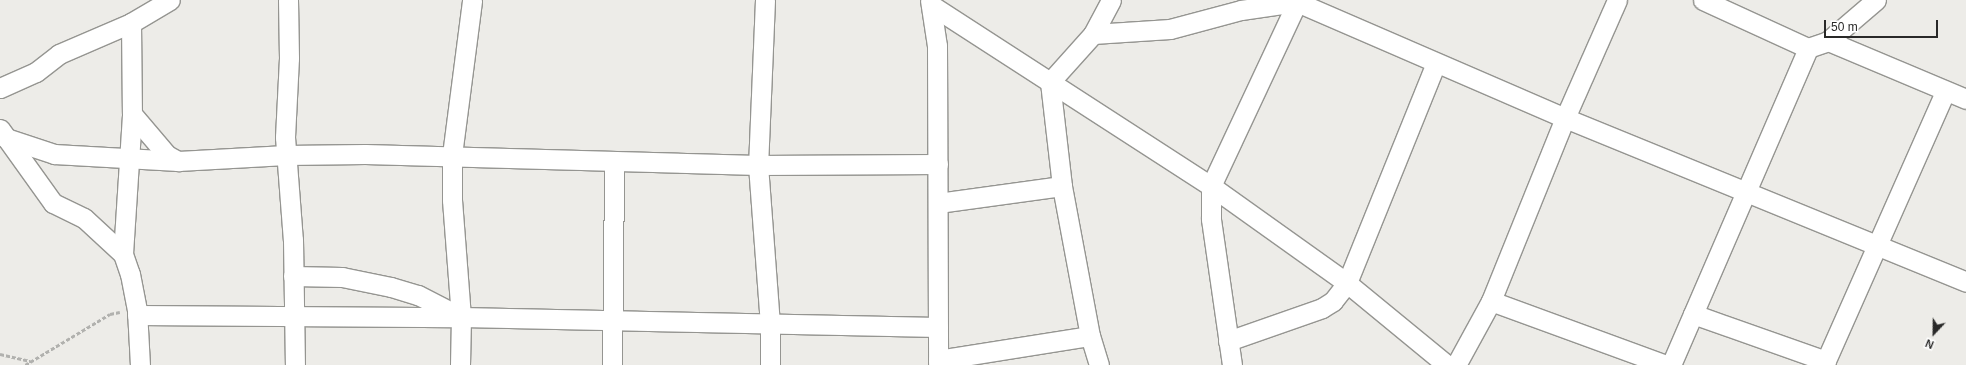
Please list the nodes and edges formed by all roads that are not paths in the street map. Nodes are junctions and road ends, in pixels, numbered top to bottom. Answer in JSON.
{"nodes":[{"id":1,"x":288,"y":0,"type":"edge"},
{"id":2,"x":472,"y":0,"type":"edge"},
{"id":3,"x":765,"y":0,"type":"edge"},
{"id":4,"x":1112,"y":0,"type":"edge"},
{"id":5,"x":1617,"y":0,"type":"edge"},
{"id":6,"x":1703,"y":0,"type":"edge"},
{"id":7,"x":1876,"y":0,"type":"edge"},
{"id":8,"x":167,"y":1,"type":"edge"},
{"id":9,"x":1298,"y":1,"type":"edge"},
{"id":10,"x":930,"y":2,"type":"edge"},
{"id":11,"x":1238,"y":5,"type":"edge"},
{"id":12,"x":131,"y":23,"type":"junction"},
{"id":13,"x":1093,"y":34,"type":"junction"},
{"id":14,"x":1828,"y":41,"type":"junction"},
{"id":15,"x":1808,"y":48,"type":"junction"},
{"id":16,"x":1436,"y":63,"type":"junction"},
{"id":17,"x":1050,"y":82,"type":"junction"},
{"id":18,"x":0,"y":88,"type":"edge"},
{"id":19,"x":1945,"y":92,"type":"junction"},
{"id":20,"x":1966,"y":99,"type":"edge"},
{"id":21,"x":132,"y":114,"type":"junction"},
{"id":22,"x":1565,"y":118,"type":"junction"},
{"id":23,"x":3,"y":133,"type":"edge"},
{"id":24,"x":286,"y":155,"type":"junction"},
{"id":25,"x":452,"y":155,"type":"junction"},
{"id":26,"x":129,"y":160,"type":"junction"},
{"id":27,"x":178,"y":161,"type":"junction"},
{"id":28,"x":614,"y":161,"type":"junction"},
{"id":29,"x":938,"y":164,"type":"junction"},
{"id":30,"x":758,"y":165,"type":"junction"},
{"id":31,"x":1062,"y":186,"type":"junction"},
{"id":32,"x":1211,"y":186,"type":"junction"},
{"id":33,"x":1746,"y":192,"type":"junction"},
{"id":34,"x":938,"y":203,"type":"junction"},
{"id":35,"x":1877,"y":246,"type":"junction"},
{"id":36,"x":123,"y":254,"type":"junction"},
{"id":37,"x":293,"y":276,"type":"junction"},
{"id":38,"x":1347,"y":282,"type":"junction"},
{"id":39,"x":1966,"y":282,"type":"edge"},
{"id":40,"x":1491,"y":301,"type":"junction"},
{"id":41,"x":137,"y":312,"type":"junction"},
{"id":42,"x":1692,"y":314,"type":"junction"},
{"id":43,"x":293,"y":316,"type":"junction"},
{"id":44,"x":461,"y":317,"type":"junction"},
{"id":45,"x":613,"y":320,"type":"junction"},
{"id":46,"x":770,"y":324,"type":"junction"},
{"id":47,"x":938,"y":327,"type":"junction"},
{"id":48,"x":1090,"y":336,"type":"junction"},
{"id":49,"x":1228,"y":341,"type":"junction"},
{"id":50,"x":938,"y":363,"type":"edge"},
{"id":51,"x":1825,"y":363,"type":"edge"},
{"id":52,"x":140,"y":365,"type":"edge"},
{"id":53,"x":295,"y":365,"type":"edge"},
{"id":54,"x":460,"y":365,"type":"edge"},
{"id":55,"x":612,"y":365,"type":"edge"},
{"id":56,"x":770,"y":365,"type":"edge"},
{"id":57,"x":1099,"y":365,"type":"edge"},
{"id":58,"x":1232,"y":365,"type":"edge"},
{"id":59,"x":1447,"y":365,"type":"edge"},
{"id":60,"x":1456,"y":365,"type":"edge"},
{"id":61,"x":1666,"y":365,"type":"edge"},
{"id":62,"x":1671,"y":365,"type":"edge"}],
"edges":[{"from":1,"to":24,"type":"street"},
{"from":2,"to":25,"type":"street"},
{"from":3,"to":30,"type":"street"},
{"from":4,"to":13,"type":"street"},
{"from":5,"to":22,"type":"street"},
{"from":6,"to":15,"type":"street"},
{"from":7,"to":14,"type":"street"},
{"from":8,"to":12,"type":"street"},
{"from":9,"to":11,"type":"street"},
{"from":9,"to":16,"type":"street"},
{"from":9,"to":32,"type":"street"},
{"from":10,"to":17,"type":"street"},
{"from":10,"to":29,"type":"street"},
{"from":11,"to":13,"type":"street"},
{"from":12,"to":18,"type":"street"},
{"from":12,"to":21,"type":"street"},
{"from":13,"to":17,"type":"street"},
{"from":14,"to":15,"type":"street"},
{"from":14,"to":19,"type":"street"},
{"from":15,"to":33,"type":"street"},
{"from":16,"to":22,"type":"street"},
{"from":16,"to":38,"type":"street"},
{"from":17,"to":31,"type":"street"},
{"from":17,"to":32,"type":"street"},
{"from":19,"to":20,"type":"street"},
{"from":19,"to":35,"type":"street"},
{"from":21,"to":26,"type":"street"},
{"from":21,"to":27,"type":"street"},
{"from":22,"to":33,"type":"street"},
{"from":22,"to":40,"type":"street"},
{"from":23,"to":26,"type":"street"},
{"from":23,"to":36,"type":"street"},
{"from":24,"to":25,"type":"street"},
{"from":24,"to":27,"type":"street"},
{"from":24,"to":37,"type":"street"},
{"from":25,"to":28,"type":"street"},
{"from":25,"to":44,"type":"street"},
{"from":26,"to":27,"type":"street"},
{"from":26,"to":36,"type":"street"},
{"from":28,"to":30,"type":"street"},
{"from":28,"to":45,"type":"street"},
{"from":29,"to":30,"type":"street"},
{"from":29,"to":34,"type":"street"},
{"from":30,"to":46,"type":"street"},
{"from":31,"to":34,"type":"street"},
{"from":31,"to":48,"type":"street"},
{"from":32,"to":38,"type":"street"},
{"from":32,"to":49,"type":"street"},
{"from":33,"to":35,"type":"street"},
{"from":33,"to":42,"type":"street"},
{"from":34,"to":47,"type":"street"},
{"from":35,"to":39,"type":"street"},
{"from":35,"to":51,"type":"street"},
{"from":36,"to":41,"type":"street"},
{"from":37,"to":43,"type":"street"},
{"from":37,"to":44,"type":"street"},
{"from":38,"to":49,"type":"street"},
{"from":38,"to":59,"type":"street"},
{"from":40,"to":60,"type":"street"},
{"from":40,"to":61,"type":"street"},
{"from":41,"to":43,"type":"street"},
{"from":41,"to":52,"type":"street"},
{"from":42,"to":51,"type":"street"},
{"from":42,"to":62,"type":"street"},
{"from":43,"to":44,"type":"street"},
{"from":43,"to":53,"type":"street"},
{"from":44,"to":45,"type":"street"},
{"from":44,"to":54,"type":"street"},
{"from":45,"to":46,"type":"street"},
{"from":45,"to":55,"type":"street"},
{"from":46,"to":47,"type":"street"},
{"from":46,"to":56,"type":"street"},
{"from":47,"to":50,"type":"street"},
{"from":48,"to":50,"type":"street"},
{"from":48,"to":57,"type":"street"},
{"from":49,"to":58,"type":"street"}]}
